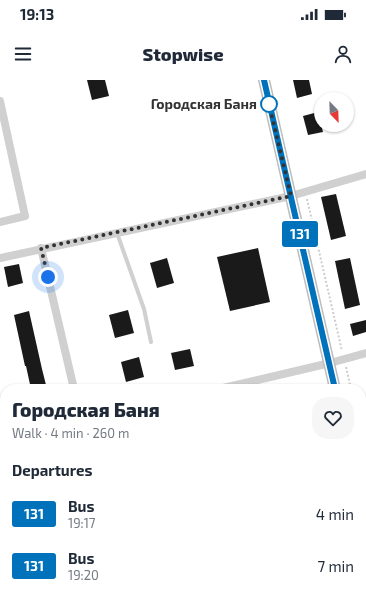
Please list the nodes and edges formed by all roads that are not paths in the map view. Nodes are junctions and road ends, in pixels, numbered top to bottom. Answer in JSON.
{"nodes":[{"id":1,"x":264,"y":80,"type":"edge"},
{"id":2,"x":0,"y":101,"type":"edge"},
{"id":3,"x":366,"y":174,"type":"edge"},
{"id":4,"x":291,"y":196,"type":"junction"},
{"id":5,"x":0,"y":222,"type":"edge"},
{"id":6,"x":117,"y":232,"type":"junction"},
{"id":7,"x":41,"y":248,"type":"junction"},
{"id":8,"x":0,"y":258,"type":"edge"},
{"id":9,"x":151,"y":342,"type":"dead end"},
{"id":10,"x":366,"y":353,"type":"edge"},
{"id":11,"x":330,"y":363,"type":"junction"},
{"id":12,"x":73,"y":384,"type":"edge"},
{"id":13,"x":240,"y":384,"type":"edge"},
{"id":14,"x":334,"y":384,"type":"edge"}],
"edges":[{"from":1,"to":4,"type":"main road"},
{"from":2,"to":5,"type":"street"},
{"from":3,"to":4,"type":"street"},
{"from":4,"to":6,"type":"street"},
{"from":4,"to":11,"type":"main road"},
{"from":6,"to":7,"type":"street"},
{"from":6,"to":9,"type":"lane"},
{"from":7,"to":8,"type":"street"},
{"from":7,"to":12,"type":"street"},
{"from":10,"to":11,"type":"street"},
{"from":11,"to":13,"type":"street"},
{"from":11,"to":14,"type":"main road"}]}
